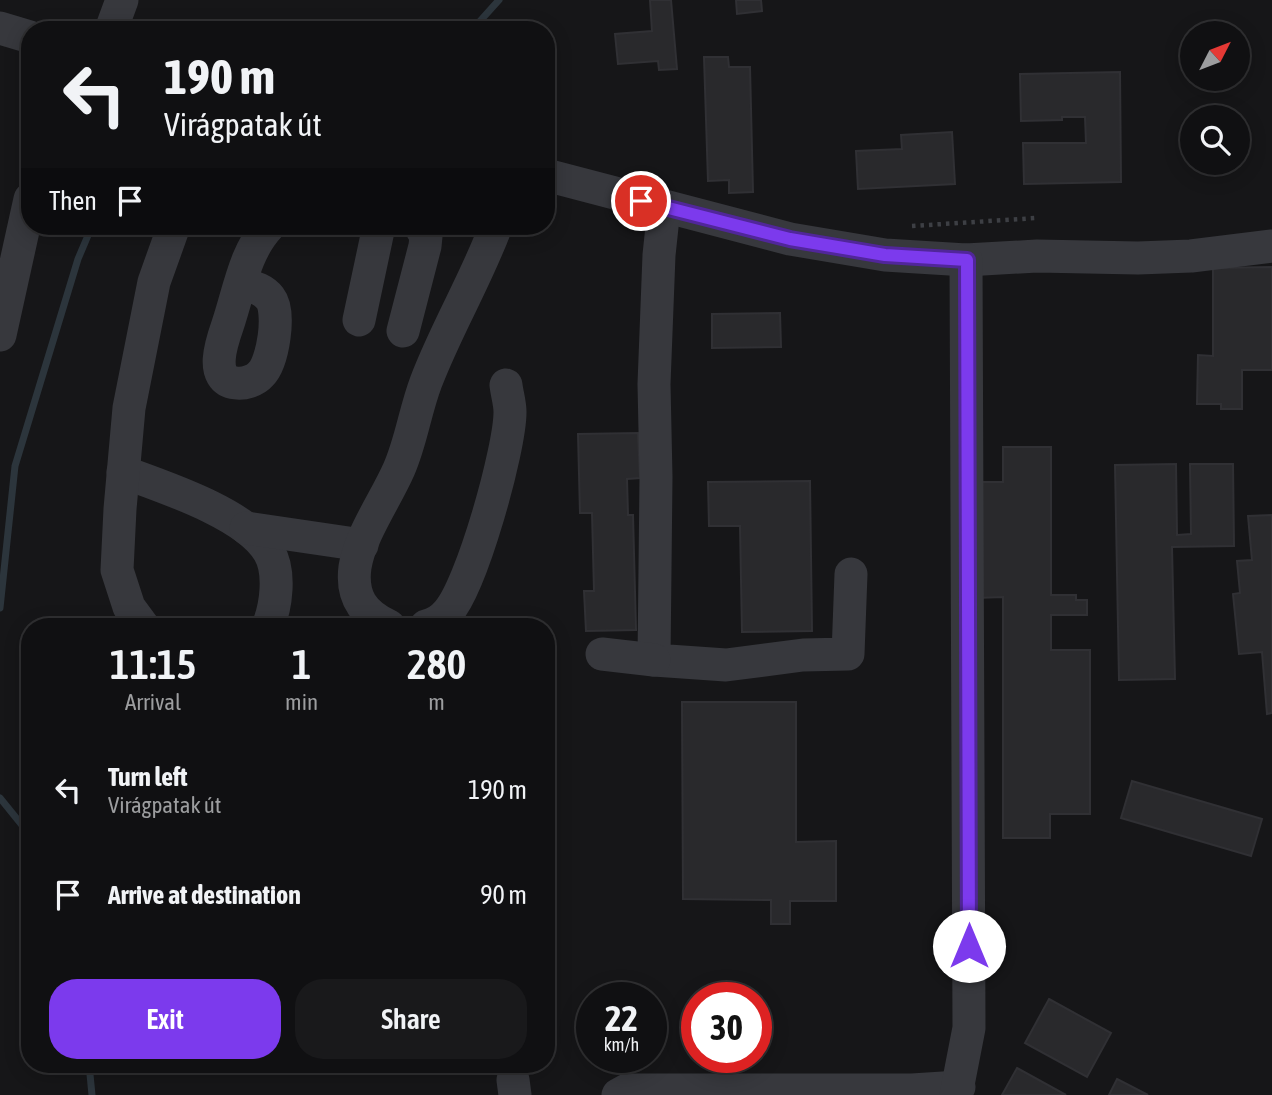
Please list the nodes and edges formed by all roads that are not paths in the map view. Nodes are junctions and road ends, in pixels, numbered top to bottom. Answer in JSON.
{"nodes":[{"id":1,"x":122,"y":0,"type":"edge"},
{"id":2,"x":114,"y":21,"type":"edge"},
{"id":3,"x":0,"y":28,"type":"edge"},
{"id":4,"x":21,"y":34,"type":"edge"},
{"id":5,"x":555,"y":178,"type":"edge"},
{"id":6,"x":664,"y":208,"type":"junction"},
{"id":7,"x":22,"y":235,"type":"edge"},
{"id":8,"x":171,"y":235,"type":"edge"},
{"id":9,"x":263,"y":235,"type":"edge"},
{"id":10,"x":377,"y":235,"type":"edge"},
{"id":11,"x":425,"y":235,"type":"edge"},
{"id":12,"x":493,"y":235,"type":"edge"},
{"id":13,"x":1272,"y":246,"type":"edge"},
{"id":14,"x":967,"y":260,"type":"junction"},
{"id":15,"x":241,"y":285,"type":"dead end"},
{"id":16,"x":359,"y":320,"type":"dead end"},
{"id":17,"x":403,"y":331,"type":"dead end"},
{"id":18,"x":0,"y":335,"type":"edge"},
{"id":19,"x":506,"y":385,"type":"dead end"},
{"id":20,"x":123,"y":472,"type":"junction"},
{"id":21,"x":246,"y":528,"type":"junction"},
{"id":22,"x":362,"y":545,"type":"junction"},
{"id":23,"x":851,"y":574,"type":"dead end"},
{"id":24,"x":137,"y":618,"type":"edge"},
{"id":25,"x":272,"y":618,"type":"edge"},
{"id":26,"x":376,"y":618,"type":"edge"},
{"id":27,"x":441,"y":618,"type":"edge"},
{"id":28,"x":602,"y":653,"type":"dead end"},
{"id":29,"x":654,"y":660,"type":"junction"},
{"id":30,"x":958,"y":1091,"type":"edge"},
{"id":31,"x":618,"y":1095,"type":"edge"}],
"edges":[{"from":1,"to":2,"type":"street"},
{"from":3,"to":4,"type":"street"},
{"from":5,"to":6,"type":"street"},
{"from":6,"to":14,"type":"street"},
{"from":6,"to":29,"type":"street"},
{"from":7,"to":18,"type":"street"},
{"from":8,"to":20,"type":"street"},
{"from":9,"to":15,"type":"street"},
{"from":10,"to":16,"type":"street"},
{"from":11,"to":17,"type":"street"},
{"from":12,"to":22,"type":"street"},
{"from":13,"to":14,"type":"street"},
{"from":14,"to":30,"type":"street"},
{"from":19,"to":27,"type":"street"},
{"from":20,"to":21,"type":"street"},
{"from":20,"to":24,"type":"street"},
{"from":21,"to":22,"type":"street"},
{"from":21,"to":25,"type":"street"},
{"from":22,"to":26,"type":"street"},
{"from":23,"to":29,"type":"street"},
{"from":28,"to":29,"type":"street"},
{"from":30,"to":31,"type":"street"}]}
